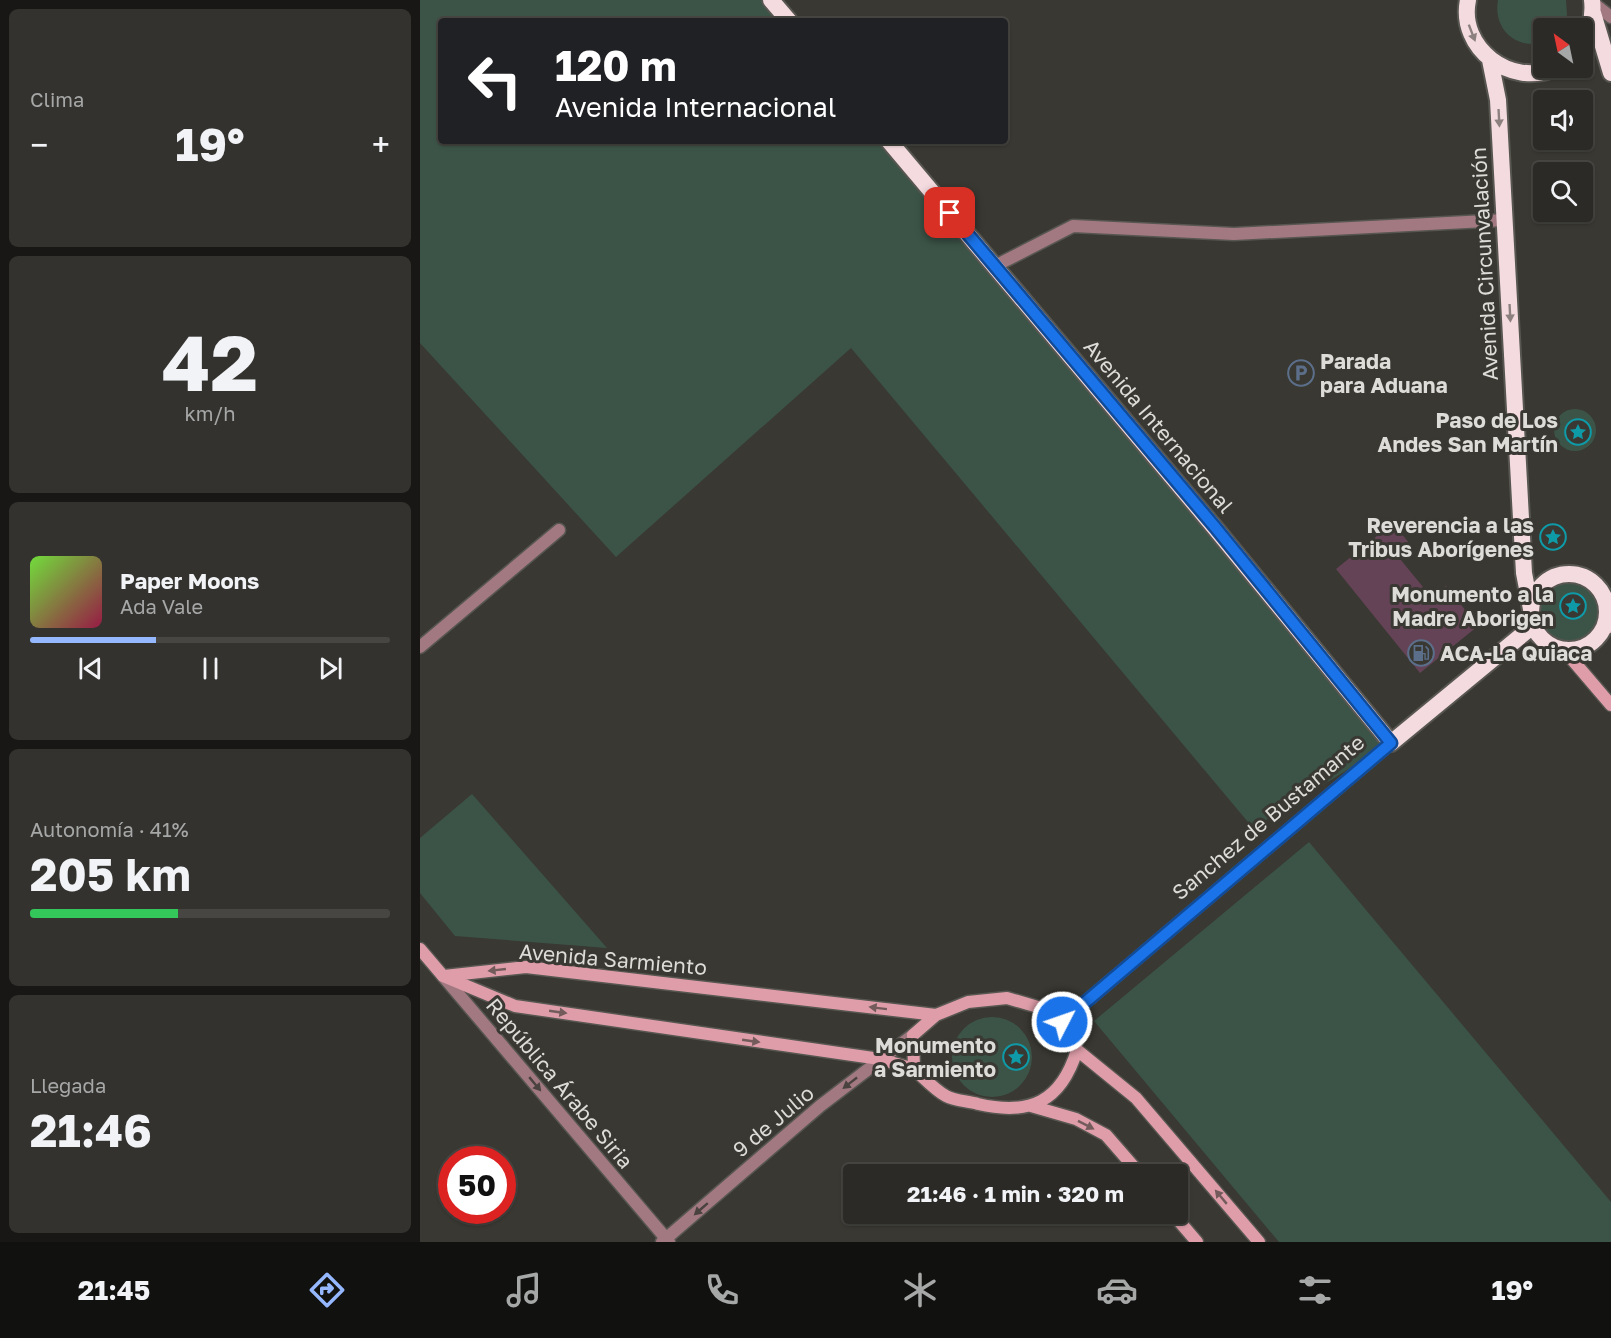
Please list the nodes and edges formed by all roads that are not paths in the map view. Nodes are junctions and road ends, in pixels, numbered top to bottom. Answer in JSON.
{"nodes":[{"id":1,"x":771,"y":0,"type":"edge"},
{"id":2,"x":1468,"y":0,"type":"edge"},
{"id":3,"x":1592,"y":5,"type":"edge"},
{"id":4,"x":1611,"y":17,"type":"edge"},
{"id":5,"x":786,"y":18,"type":"edge"},
{"id":6,"x":1490,"y":60,"type":"junction"},
{"id":7,"x":1533,"y":73,"type":"edge"},
{"id":8,"x":1611,"y":73,"type":"edge"},
{"id":9,"x":893,"y":144,"type":"edge"},
{"id":10,"x":1505,"y":220,"type":"junction"},
{"id":11,"x":995,"y":266,"type":"junction"},
{"id":12,"x":559,"y":530,"type":"dead end"},
{"id":13,"x":1532,"y":617,"type":"junction"},
{"id":14,"x":1609,"y":618,"type":"edge"},
{"id":15,"x":420,"y":646,"type":"edge"},
{"id":16,"x":1564,"y":650,"type":"junction"},
{"id":17,"x":1611,"y":705,"type":"edge"},
{"id":18,"x":1391,"y":743,"type":"junction"},
{"id":19,"x":420,"y":949,"type":"edge"},
{"id":20,"x":443,"y":976,"type":"junction"},
{"id":21,"x":936,"y":1015,"type":"junction"},
{"id":22,"x":1062,"y":1022,"type":"junction"},
{"id":23,"x":913,"y":1035,"type":"junction"},
{"id":24,"x":1077,"y":1050,"type":"junction"},
{"id":25,"x":880,"y":1059,"type":"junction"},
{"id":26,"x":914,"y":1069,"type":"junction"},
{"id":27,"x":1031,"y":1106,"type":"junction"},
{"id":28,"x":1131,"y":1164,"type":"edge"},
{"id":29,"x":1182,"y":1224,"type":"edge"},
{"id":30,"x":666,"y":1241,"type":"edge"},
{"id":31,"x":1197,"y":1242,"type":"edge"},
{"id":32,"x":1259,"y":1242,"type":"edge"}],
"edges":[{"from":1,"to":5,"type":"highway"},
{"from":2,"to":6,"type":"highway","one_way":true},
{"from":3,"to":4,"type":"street"},
{"from":3,"to":8,"type":"highway"},
{"from":6,"to":7,"type":"highway"},
{"from":6,"to":10,"type":"highway","name":"Avenida Circunvalación","one_way":true},
{"from":9,"to":11,"type":"highway","name":"Avenida Internacional"},
{"from":10,"to":11,"type":"street"},
{"from":10,"to":13,"type":"highway","name":"Avenida Circunvalación","one_way":true},
{"from":11,"to":18,"type":"highway","name":"Avenida Internacional"},
{"from":12,"to":15,"type":"street"},
{"from":13,"to":14,"type":"highway"},
{"from":13,"to":16,"type":"highway"},
{"from":13,"to":18,"type":"highway","name":"Sanchez de Bustamante"},
{"from":14,"to":16,"type":"highway"},
{"from":16,"to":17,"type":"main road"},
{"from":18,"to":22,"type":"main road","name":"Sanchez de Bustamante"},
{"from":19,"to":20,"type":"main road","name":"República Árabe Siria"},
{"from":21,"to":20,"type":"main road","name":"Avenida Sarmiento","one_way":true},
{"from":20,"to":25,"type":"main road","one_way":true},
{"from":20,"to":30,"type":"street","name":"República Árabe Siria","one_way":true},
{"from":21,"to":22,"type":"main road"},
{"from":21,"to":23,"type":"main road"},
{"from":22,"to":24,"type":"main road"},
{"from":23,"to":25,"type":"street","name":"9 de Julio"},
{"from":23,"to":26,"type":"main road"},
{"from":24,"to":27,"type":"main road"},
{"from":32,"to":24,"type":"main road","one_way":true},
{"from":25,"to":26,"type":"main road"},
{"from":25,"to":30,"type":"street","name":"9 de Julio","one_way":true},
{"from":26,"to":27,"type":"main road"},
{"from":27,"to":28,"type":"main road","one_way":true},
{"from":29,"to":31,"type":"main road"}]}
